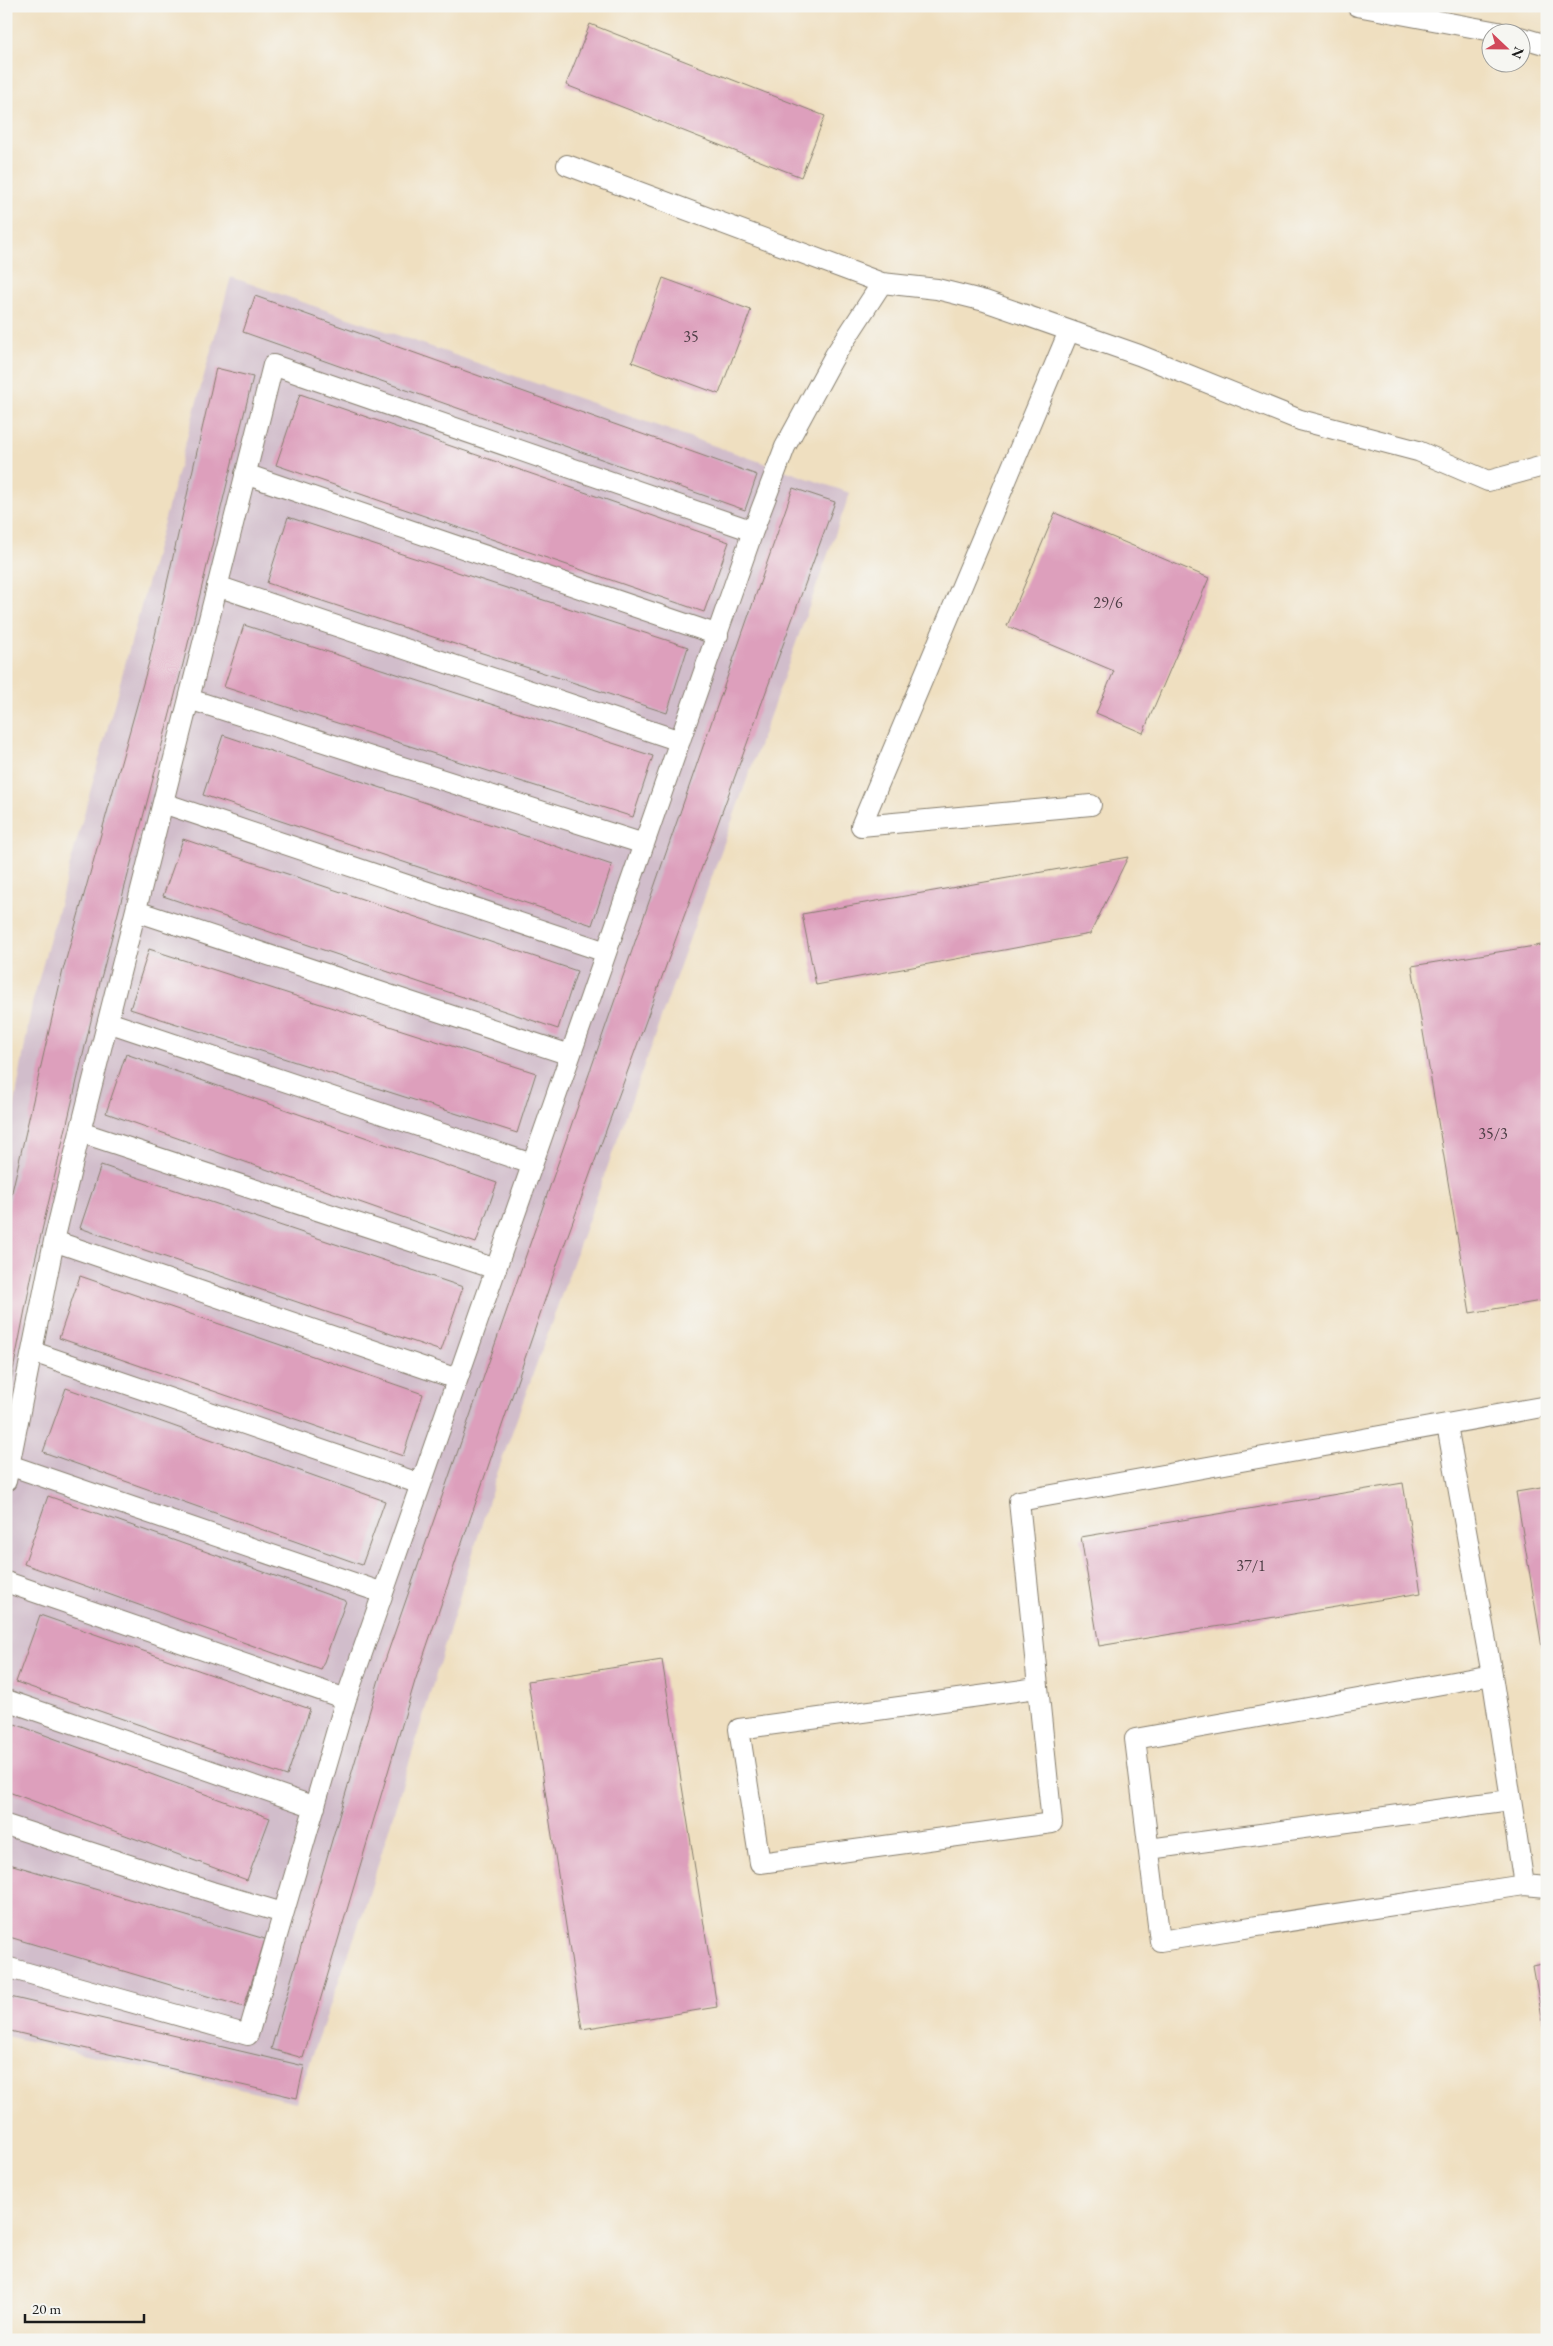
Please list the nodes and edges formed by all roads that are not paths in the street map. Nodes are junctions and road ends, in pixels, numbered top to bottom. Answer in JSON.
{"nodes":[{"id":1,"x":1357,"y":6,"type":"edge"},
{"id":2,"x":1480,"y":29,"type":"edge"},
{"id":3,"x":1530,"y":40,"type":"edge"},
{"id":4,"x":1547,"y":45,"type":"edge"},
{"id":5,"x":567,"y":165,"type":"dead end"},
{"id":6,"x":882,"y":283,"type":"junction"},
{"id":7,"x":1069,"y":330,"type":"junction"},
{"id":8,"x":1547,"y":464,"type":"edge"},
{"id":9,"x":246,"y":474,"type":"junction"},
{"id":10,"x":753,"y":531,"type":"junction"},
{"id":11,"x":217,"y":586,"type":"junction"},
{"id":12,"x":718,"y":636,"type":"junction"},
{"id":13,"x":189,"y":699,"type":"junction"},
{"id":14,"x":680,"y":741,"type":"junction"},
{"id":15,"x":163,"y":803,"type":"junction"},
{"id":16,"x":1091,"y":805,"type":"dead end"},
{"id":17,"x":644,"y":844,"type":"junction"},
{"id":18,"x":136,"y":910,"type":"junction"},
{"id":19,"x":606,"y":952,"type":"junction"},
{"id":20,"x":108,"y":1022,"type":"junction"},
{"id":21,"x":570,"y":1055,"type":"junction"},
{"id":22,"x":80,"y":1132,"type":"junction"},
{"id":23,"x":532,"y":1164,"type":"junction"},
{"id":24,"x":54,"y":1241,"type":"junction"},
{"id":25,"x":496,"y":1270,"type":"junction"},
{"id":26,"x":32,"y":1352,"type":"junction"},
{"id":27,"x":457,"y":1379,"type":"junction"},
{"id":28,"x":1547,"y":1406,"type":"edge"},
{"id":29,"x":1447,"y":1425,"type":"junction"},
{"id":30,"x":8,"y":1473,"type":"edge"},
{"id":31,"x":421,"y":1484,"type":"junction"},
{"id":32,"x":6,"y":1582,"type":"edge"},
{"id":33,"x":384,"y":1593,"type":"junction"},
{"id":34,"x":1492,"y":1675,"type":"junction"},
{"id":35,"x":1037,"y":1688,"type":"junction"},
{"id":36,"x":346,"y":1699,"type":"junction"},
{"id":37,"x":6,"y":1700,"type":"edge"},
{"id":38,"x":1510,"y":1800,"type":"junction"},
{"id":39,"x":315,"y":1806,"type":"junction"},
{"id":40,"x":6,"y":1824,"type":"edge"},
{"id":41,"x":1149,"y":1849,"type":"junction"},
{"id":42,"x":1524,"y":1885,"type":"junction"},
{"id":43,"x":1547,"y":1887,"type":"edge"},
{"id":44,"x":283,"y":1913,"type":"junction"},
{"id":45,"x":6,"y":1967,"type":"edge"}],
"edges":[{"from":1,"to":2,"type":"lane"},
{"from":3,"to":4,"type":"lane"},
{"from":5,"to":6,"type":"lane"},
{"from":6,"to":7,"type":"lane"},
{"from":6,"to":10,"type":"lane"},
{"from":7,"to":8,"type":"lane"},
{"from":7,"to":16,"type":"lane"},
{"from":9,"to":10,"type":"lane"},
{"from":9,"to":11,"type":"lane"},
{"from":9,"to":12,"type":"lane"},
{"from":10,"to":12,"type":"lane"},
{"from":11,"to":13,"type":"lane"},
{"from":11,"to":14,"type":"lane"},
{"from":12,"to":14,"type":"lane"},
{"from":13,"to":15,"type":"lane"},
{"from":13,"to":17,"type":"lane"},
{"from":14,"to":17,"type":"lane"},
{"from":15,"to":18,"type":"lane"},
{"from":15,"to":19,"type":"lane"},
{"from":17,"to":19,"type":"lane"},
{"from":18,"to":20,"type":"lane"},
{"from":18,"to":21,"type":"lane"},
{"from":19,"to":21,"type":"lane"},
{"from":20,"to":22,"type":"lane"},
{"from":20,"to":23,"type":"lane"},
{"from":21,"to":23,"type":"lane"},
{"from":22,"to":24,"type":"lane"},
{"from":22,"to":25,"type":"lane"},
{"from":23,"to":25,"type":"lane"},
{"from":24,"to":26,"type":"lane"},
{"from":24,"to":27,"type":"lane"},
{"from":25,"to":27,"type":"lane"},
{"from":26,"to":30,"type":"lane"},
{"from":26,"to":31,"type":"lane"},
{"from":27,"to":31,"type":"lane"},
{"from":28,"to":29,"type":"lane"},
{"from":29,"to":34,"type":"lane"},
{"from":29,"to":35,"type":"lane"},
{"from":30,"to":33,"type":"lane"},
{"from":31,"to":33,"type":"lane"},
{"from":32,"to":36,"type":"lane"},
{"from":33,"to":36,"type":"lane"},
{"from":34,"to":38,"type":"lane"},
{"from":34,"to":41,"type":"lane"},
{"from":35,"to":35,"type":"lane"},
{"from":36,"to":39,"type":"lane"},
{"from":37,"to":39,"type":"lane"},
{"from":38,"to":41,"type":"lane"},
{"from":38,"to":42,"type":"lane"},
{"from":39,"to":44,"type":"lane"},
{"from":40,"to":44,"type":"lane"},
{"from":41,"to":42,"type":"lane"},
{"from":42,"to":43,"type":"lane"},
{"from":44,"to":45,"type":"lane"}]}
